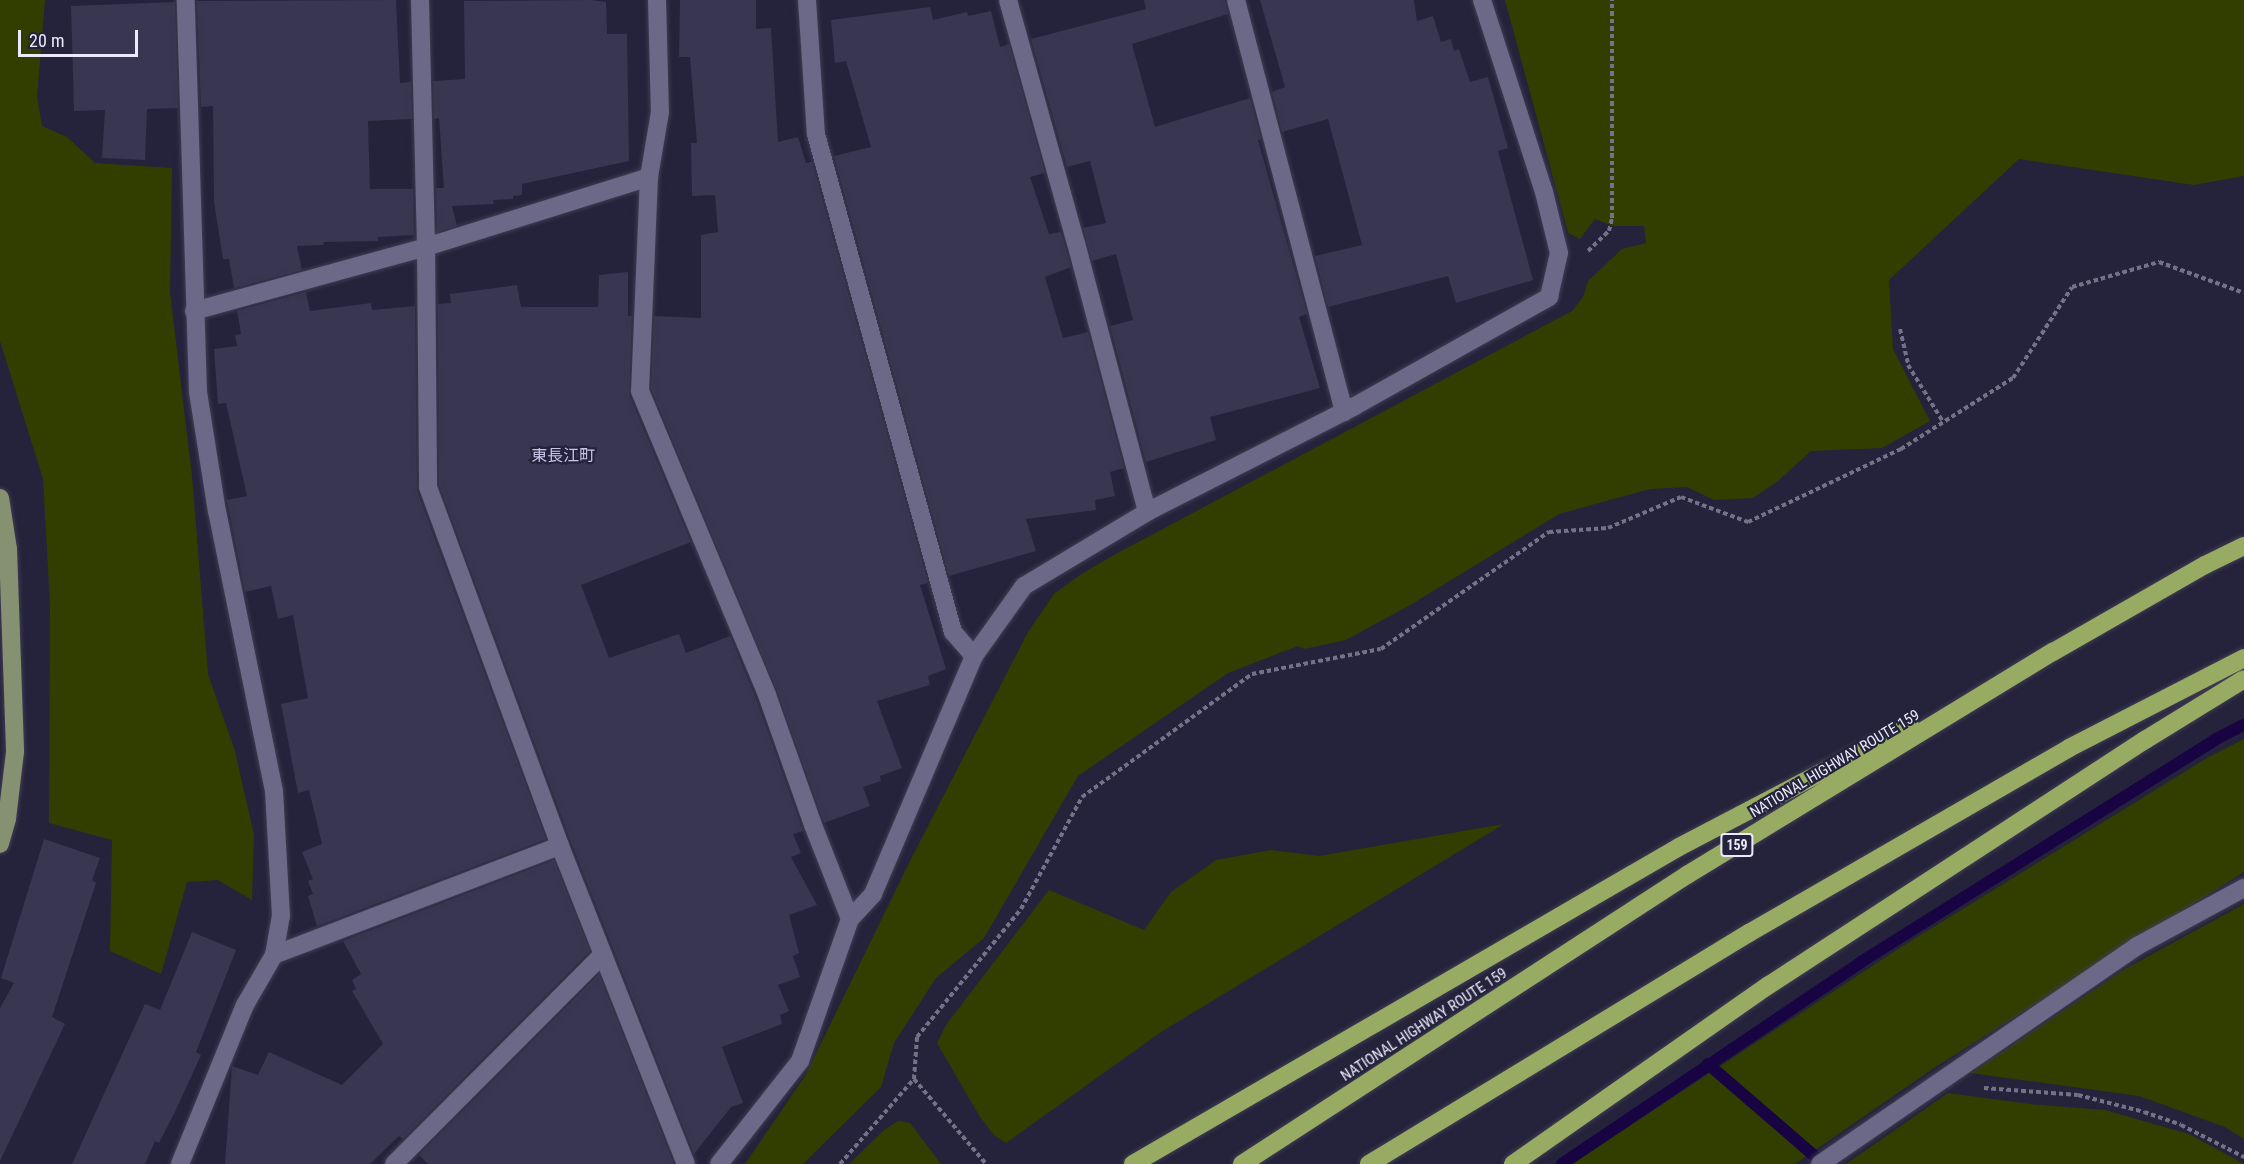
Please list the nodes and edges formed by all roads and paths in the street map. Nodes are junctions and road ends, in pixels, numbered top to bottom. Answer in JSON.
{"nodes":[{"id":1,"x":186,"y":0,"type":"edge"},
{"id":2,"x":420,"y":0,"type":"edge"},
{"id":3,"x":657,"y":0,"type":"edge"},
{"id":4,"x":807,"y":0,"type":"edge"},
{"id":5,"x":1008,"y":0,"type":"edge"},
{"id":6,"x":1236,"y":0,"type":"edge"},
{"id":7,"x":1482,"y":0,"type":"edge"},
{"id":8,"x":1612,"y":0,"type":"edge"},
{"id":9,"x":649,"y":177,"type":"junction"},
{"id":10,"x":1612,"y":218,"type":"dead end"},
{"id":11,"x":426,"y":247,"type":"junction"},
{"id":12,"x":2244,"y":293,"type":"edge"},
{"id":13,"x":194,"y":311,"type":"junction"},
{"id":14,"x":1900,"y":329,"type":"dead end"},
{"id":15,"x":1344,"y":412,"type":"junction"},
{"id":16,"x":1943,"y":422,"type":"junction"},
{"id":17,"x":0,"y":498,"type":"edge"},
{"id":18,"x":1147,"y":512,"type":"junction"},
{"id":19,"x":2244,"y":546,"type":"edge"},
{"id":20,"x":2054,"y":652,"type":"junction"},
{"id":21,"x":974,"y":656,"type":"junction"},
{"id":22,"x":2244,"y":658,"type":"edge"},
{"id":23,"x":2244,"y":679,"type":"edge"},
{"id":24,"x":0,"y":844,"type":"edge"},
{"id":25,"x":560,"y":846,"type":"junction"},
{"id":26,"x":2244,"y":888,"type":"edge"},
{"id":27,"x":850,"y":919,"type":"junction"},
{"id":28,"x":274,"y":955,"type":"junction"},
{"id":29,"x":602,"y":955,"type":"junction"},
{"id":30,"x":914,"y":1079,"type":"junction"},
{"id":31,"x":1936,"y":1084,"type":"junction"},
{"id":32,"x":2244,"y":1157,"type":"edge"},
{"id":33,"x":180,"y":1164,"type":"edge"},
{"id":34,"x":394,"y":1164,"type":"edge"},
{"id":35,"x":686,"y":1164,"type":"edge"},
{"id":36,"x":719,"y":1164,"type":"edge"},
{"id":37,"x":840,"y":1164,"type":"edge"},
{"id":38,"x":986,"y":1164,"type":"edge"},
{"id":39,"x":1133,"y":1164,"type":"edge"},
{"id":40,"x":1242,"y":1164,"type":"edge"},
{"id":41,"x":1369,"y":1164,"type":"edge"},
{"id":42,"x":1514,"y":1164,"type":"edge"},
{"id":43,"x":1820,"y":1164,"type":"edge"}],
"edges":[{"from":1,"to":13,"type":"street"},
{"from":2,"to":11,"type":"street"},
{"from":3,"to":9,"type":"street"},
{"from":4,"to":21,"type":"street"},
{"from":5,"to":18,"type":"street"},
{"from":6,"to":15,"type":"street"},
{"from":7,"to":15,"type":"street"},
{"from":8,"to":10,"type":"path"},
{"from":9,"to":11,"type":"street"},
{"from":9,"to":27,"type":"street"},
{"from":11,"to":13,"type":"street"},
{"from":11,"to":25,"type":"street"},
{"from":12,"to":16,"type":"path"},
{"from":13,"to":28,"type":"street"},
{"from":14,"to":16,"type":"path"},
{"from":15,"to":18,"type":"street"},
{"from":16,"to":30,"type":"path"},
{"from":17,"to":24,"type":"main road"},
{"from":18,"to":21,"type":"street"},
{"from":19,"to":20,"type":"highway","name":"NATIONAL HIGHWAY ROUTE 159","number":"159"},
{"from":20,"to":39,"type":"highway","number":"159"},
{"from":20,"to":40,"type":"highway","name":"NATIONAL HIGHWAY ROUTE 159","number":"159"},
{"from":21,"to":27,"type":"street"},
{"from":22,"to":41,"type":"highway"},
{"from":23,"to":42,"type":"highway"},
{"from":25,"to":28,"type":"street"},
{"from":25,"to":29,"type":"street"},
{"from":26,"to":31,"type":"street"},
{"from":27,"to":36,"type":"street"},
{"from":28,"to":33,"type":"street"},
{"from":29,"to":34,"type":"street"},
{"from":29,"to":35,"type":"street"},
{"from":30,"to":37,"type":"path"},
{"from":30,"to":38,"type":"path"},
{"from":31,"to":32,"type":"path"},
{"from":31,"to":43,"type":"street"}]}
